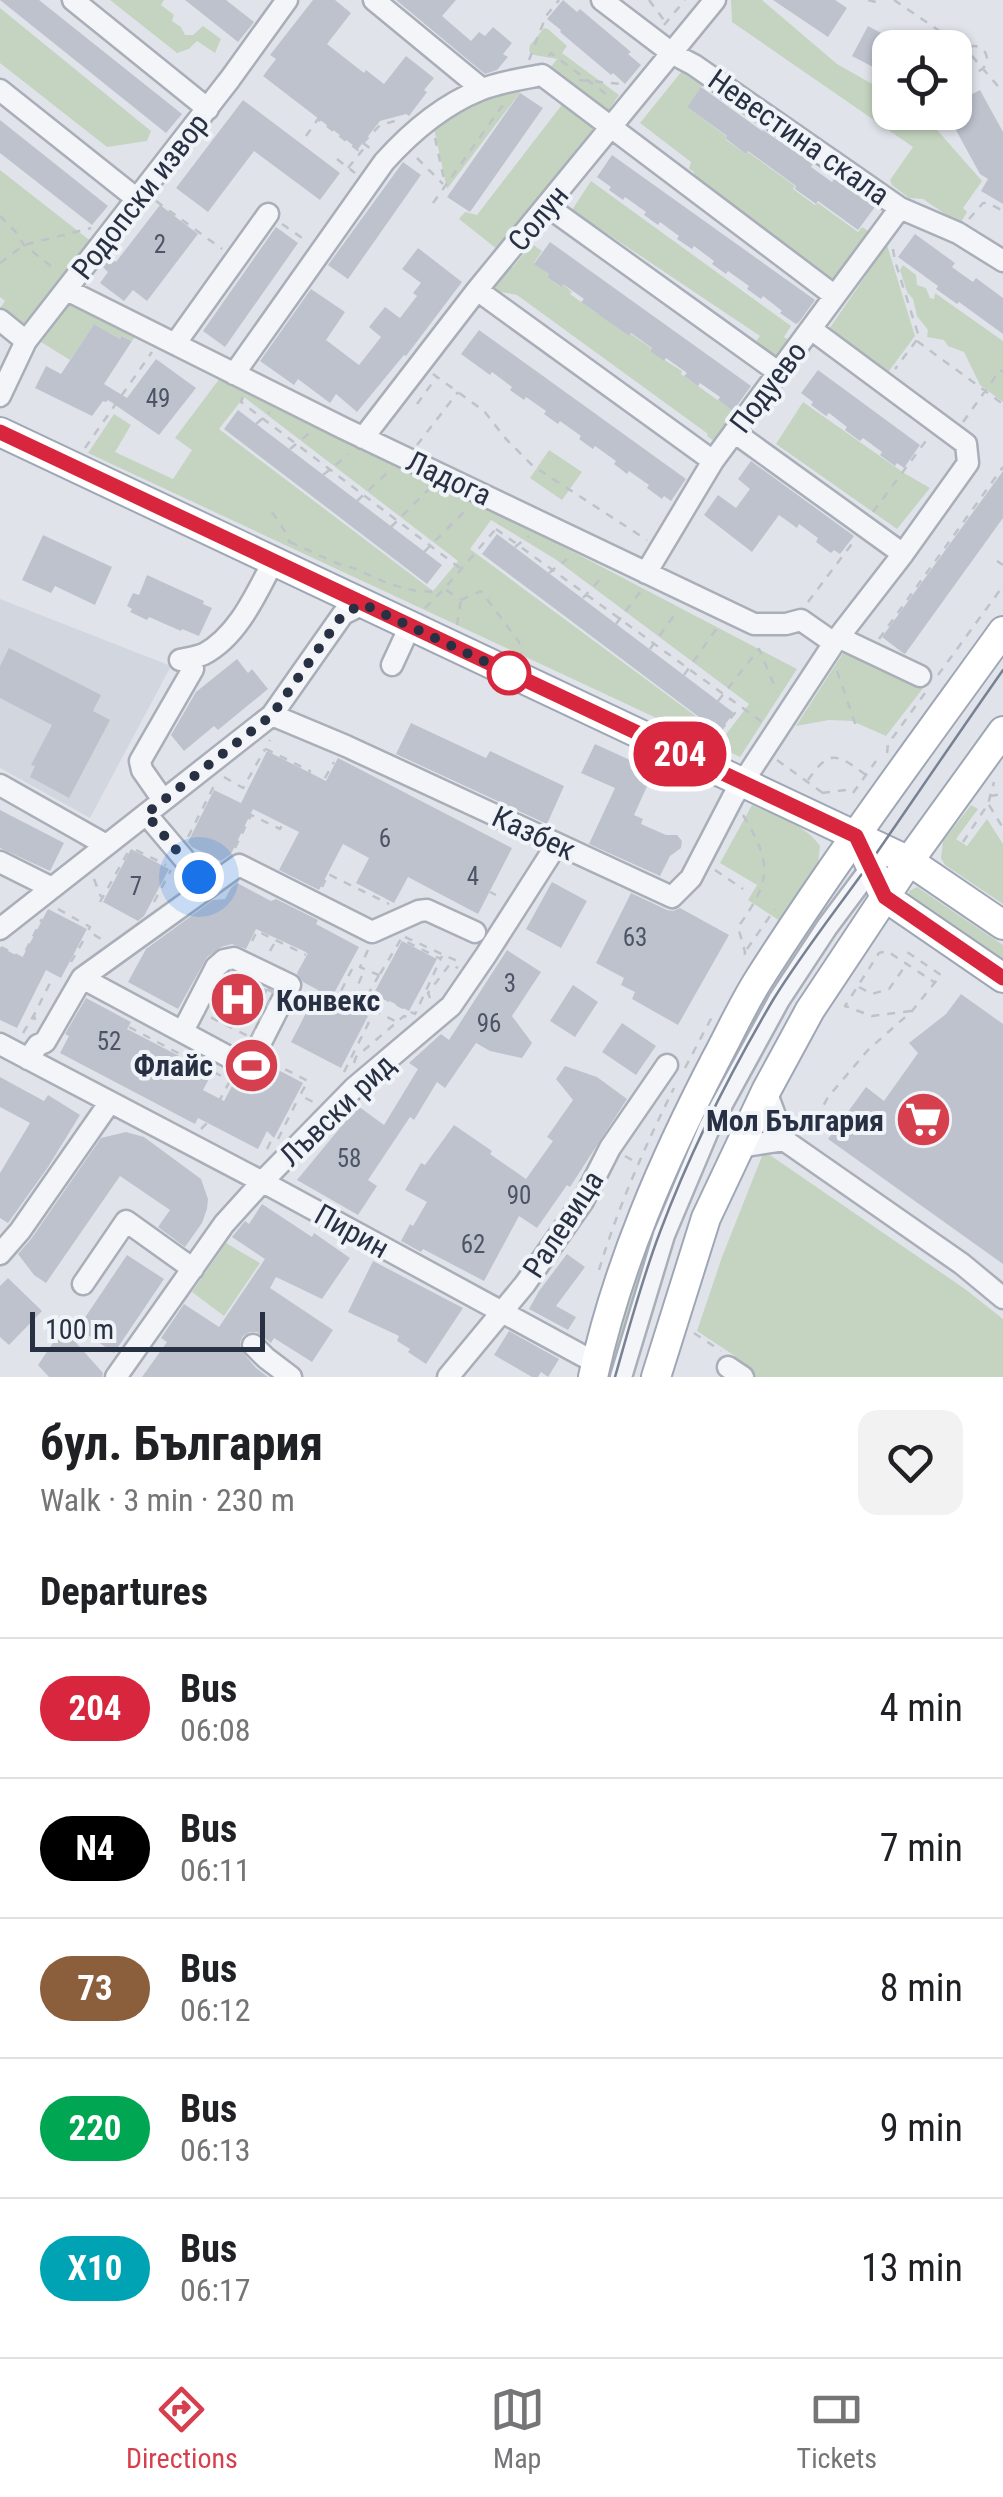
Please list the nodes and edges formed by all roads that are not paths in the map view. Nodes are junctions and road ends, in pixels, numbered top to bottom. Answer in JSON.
{"nodes":[{"id":1,"x":73,"y":0,"type":"edge"},
{"id":2,"x":602,"y":0,"type":"edge"},
{"id":3,"x":715,"y":0,"type":"edge"},
{"id":4,"x":371,"y":1,"type":"edge"},
{"id":5,"x":279,"y":3,"type":"edge"},
{"id":6,"x":672,"y":54,"type":"junction"},
{"id":7,"x":482,"y":89,"type":"junction"},
{"id":8,"x":0,"y":90,"type":"edge"},
{"id":9,"x":208,"y":109,"type":"junction"},
{"id":10,"x":613,"y":126,"type":"junction"},
{"id":11,"x":140,"y":195,"type":"junction"},
{"id":12,"x":547,"y":206,"type":"junction"},
{"id":13,"x":268,"y":214,"type":"road end"},
{"id":14,"x":895,"y":215,"type":"junction"},
{"id":15,"x":1003,"y":262,"type":"edge"},
{"id":16,"x":70,"y":287,"type":"junction"},
{"id":17,"x":478,"y":290,"type":"junction"},
{"id":18,"x":836,"y":296,"type":"junction"},
{"id":19,"x":0,"y":320,"type":"edge"},
{"id":20,"x":811,"y":329,"type":"junction"},
{"id":21,"x":26,"y":342,"type":"junction"},
{"id":22,"x":166,"y":343,"type":"junction"},
{"id":23,"x":778,"y":372,"type":"junction"},
{"id":24,"x":234,"y":374,"type":"junction"},
{"id":25,"x":0,"y":396,"type":"edge"},
{"id":26,"x":0,"y":432,"type":"edge"},
{"id":27,"x":734,"y":432,"type":"junction"},
{"id":28,"x":358,"y":444,"type":"junction"},
{"id":29,"x":713,"y":461,"type":"junction"},
{"id":30,"x":903,"y":554,"type":"junction"},
{"id":31,"x":274,"y":562,"type":"junction"},
{"id":32,"x":643,"y":582,"type":"junction"},
{"id":33,"x":363,"y":604,"type":"junction"},
{"id":34,"x":414,"y":620,"type":"junction"},
{"id":35,"x":1003,"y":631,"type":"edge"},
{"id":36,"x":837,"y":641,"type":"junction"},
{"id":37,"x":392,"y":665,"type":"dead end"},
{"id":38,"x":920,"y":676,"type":"dead end"},
{"id":39,"x":272,"y":715,"type":"junction"},
{"id":40,"x":1003,"y":731,"type":"edge"},
{"id":41,"x":0,"y":785,"type":"edge"},
{"id":42,"x":737,"y":790,"type":"junction"},
{"id":43,"x":154,"y":807,"type":"junction"},
{"id":44,"x":856,"y":836,"type":"junction"},
{"id":45,"x":556,"y":844,"type":"junction"},
{"id":46,"x":106,"y":845,"type":"junction"},
{"id":47,"x":888,"y":860,"type":"junction"},
{"id":48,"x":0,"y":862,"type":"edge"},
{"id":49,"x":206,"y":886,"type":"junction"},
{"id":50,"x":51,"y":896,"type":"junction"},
{"id":51,"x":885,"y":897,"type":"junction"},
{"id":52,"x":1003,"y":924,"type":"edge"},
{"id":53,"x":0,"y":929,"type":"edge"},
{"id":54,"x":474,"y":932,"type":"dead end"},
{"id":55,"x":1003,"y":978,"type":"edge"},
{"id":56,"x":70,"y":979,"type":"junction"},
{"id":57,"x":182,"y":1031,"type":"junction"},
{"id":58,"x":0,"y":1044,"type":"edge"},
{"id":59,"x":34,"y":1062,"type":"junction"},
{"id":60,"x":667,"y":1065,"type":"dead end"},
{"id":61,"x":766,"y":1091,"type":"junction"},
{"id":62,"x":110,"y":1102,"type":"junction"},
{"id":63,"x":792,"y":1146,"type":"junction"},
{"id":64,"x":740,"y":1147,"type":"junction"},
{"id":65,"x":262,"y":1182,"type":"junction"},
{"id":66,"x":0,"y":1254,"type":"edge"},
{"id":67,"x":193,"y":1269,"type":"junction"},
{"id":68,"x":83,"y":1284,"type":"dead end"},
{"id":69,"x":1003,"y":1298,"type":"edge"},
{"id":70,"x":501,"y":1312,"type":"junction"},
{"id":71,"x":254,"y":1345,"type":"dead end"},
{"id":72,"x":603,"y":1372,"type":"edge"},
{"id":73,"x":116,"y":1377,"type":"edge"},
{"id":74,"x":292,"y":1377,"type":"edge"},
{"id":75,"x":448,"y":1377,"type":"edge"},
{"id":76,"x":656,"y":1377,"type":"edge"}],
"edges":[{"from":1,"to":9,"type":"street"},
{"from":2,"to":6,"type":"street","name":"Невестина скала"},
{"from":3,"to":6,"type":"street","name":"Солун"},
{"from":4,"to":7,"type":"street"},
{"from":5,"to":9,"type":"street","name":"Родопски извор"},
{"from":6,"to":10,"type":"street","name":"Солун"},
{"from":6,"to":14,"type":"street","name":"Невестина скала"},
{"from":7,"to":10,"type":"street"},
{"from":7,"to":24,"type":"street"},
{"from":8,"to":11,"type":"street"},
{"from":9,"to":11,"type":"street","name":"Родопски извор"},
{"from":10,"to":12,"type":"street","name":"Солун"},
{"from":10,"to":18,"type":"street"},
{"from":11,"to":16,"type":"street","name":"Родопски извор"},
{"from":12,"to":17,"type":"street","name":"Солун"},
{"from":12,"to":23,"type":"street"},
{"from":13,"to":22,"type":"street"},
{"from":14,"to":15,"type":"street","name":"Невестина скала"},
{"from":14,"to":18,"type":"street","name":"Подуево"},
{"from":16,"to":21,"type":"street","name":"Родопски извор"},
{"from":16,"to":22,"type":"street","name":"Ладога"},
{"from":17,"to":28,"type":"street","name":"Солун"},
{"from":17,"to":29,"type":"street"},
{"from":18,"to":20,"type":"street","name":"Подуево"},
{"from":19,"to":21,"type":"street"},
{"from":20,"to":23,"type":"street","name":"Подуево"},
{"from":20,"to":30,"type":"street"},
{"from":21,"to":25,"type":"street","name":"Родопски извор"},
{"from":22,"to":24,"type":"street","name":"Ладога"},
{"from":23,"to":27,"type":"street","name":"Подуево"},
{"from":24,"to":28,"type":"street","name":"Ладога"},
{"from":26,"to":31,"type":"main road"},
{"from":27,"to":29,"type":"street","name":"Подуево"},
{"from":27,"to":30,"type":"street"},
{"from":28,"to":32,"type":"street","name":"Ладога"},
{"from":29,"to":32,"type":"street","name":"Подуево"},
{"from":30,"to":36,"type":"street"},
{"from":31,"to":33,"type":"main road"},
{"from":31,"to":43,"type":"street"},
{"from":32,"to":36,"type":"street","name":"Ладога"},
{"from":33,"to":34,"type":"main road"},
{"from":33,"to":39,"type":"street"},
{"from":34,"to":37,"type":"street"},
{"from":34,"to":42,"type":"main road"},
{"from":35,"to":44,"type":"main road"},
{"from":36,"to":38,"type":"street","name":"Ладога"},
{"from":36,"to":42,"type":"street"},
{"from":39,"to":43,"type":"street"},
{"from":39,"to":45,"type":"street","name":"Казбек"},
{"from":40,"to":47,"type":"main road"},
{"from":41,"to":46,"type":"street"},
{"from":42,"to":44,"type":"main road"},
{"from":42,"to":45,"type":"street","name":"Казбек"},
{"from":43,"to":46,"type":"street"},
{"from":43,"to":49,"type":"street"},
{"from":44,"to":47,"type":"main road"},
{"from":44,"to":72,"type":"main road"},
{"from":45,"to":65,"type":"street","name":"Лъвски рид"},
{"from":46,"to":50,"type":"street"},
{"from":47,"to":51,"type":"main road"},
{"from":47,"to":52,"type":"main road"},
{"from":47,"to":72,"type":"street"},
{"from":48,"to":50,"type":"street"},
{"from":49,"to":54,"type":"street"},
{"from":49,"to":56,"type":"street"},
{"from":50,"to":53,"type":"street"},
{"from":51,"to":55,"type":"main road"},
{"from":51,"to":61,"type":"main road"},
{"from":56,"to":57,"type":"street"},
{"from":56,"to":59,"type":"street"},
{"from":57,"to":57,"type":"street"},
{"from":58,"to":59,"type":"street","name":"Пирин"},
{"from":59,"to":62,"type":"street","name":"Пирин"},
{"from":60,"to":70,"type":"street","name":"Ралевица"},
{"from":61,"to":63,"type":"street"},
{"from":61,"to":64,"type":"main road"},
{"from":62,"to":65,"type":"street","name":"Пирин"},
{"from":62,"to":66,"type":"street"},
{"from":63,"to":64,"type":"street"},
{"from":63,"to":69,"type":"street"},
{"from":64,"to":76,"type":"main road"},
{"from":65,"to":67,"type":"street","name":"Лъвски рид"},
{"from":65,"to":70,"type":"street","name":"Пирин"},
{"from":67,"to":68,"type":"street"},
{"from":67,"to":73,"type":"street","name":"Лъвски рид"},
{"from":70,"to":72,"type":"street","name":"Пирин"},
{"from":70,"to":75,"type":"street","name":"Ралевица"},
{"from":71,"to":74,"type":"street"}]}
